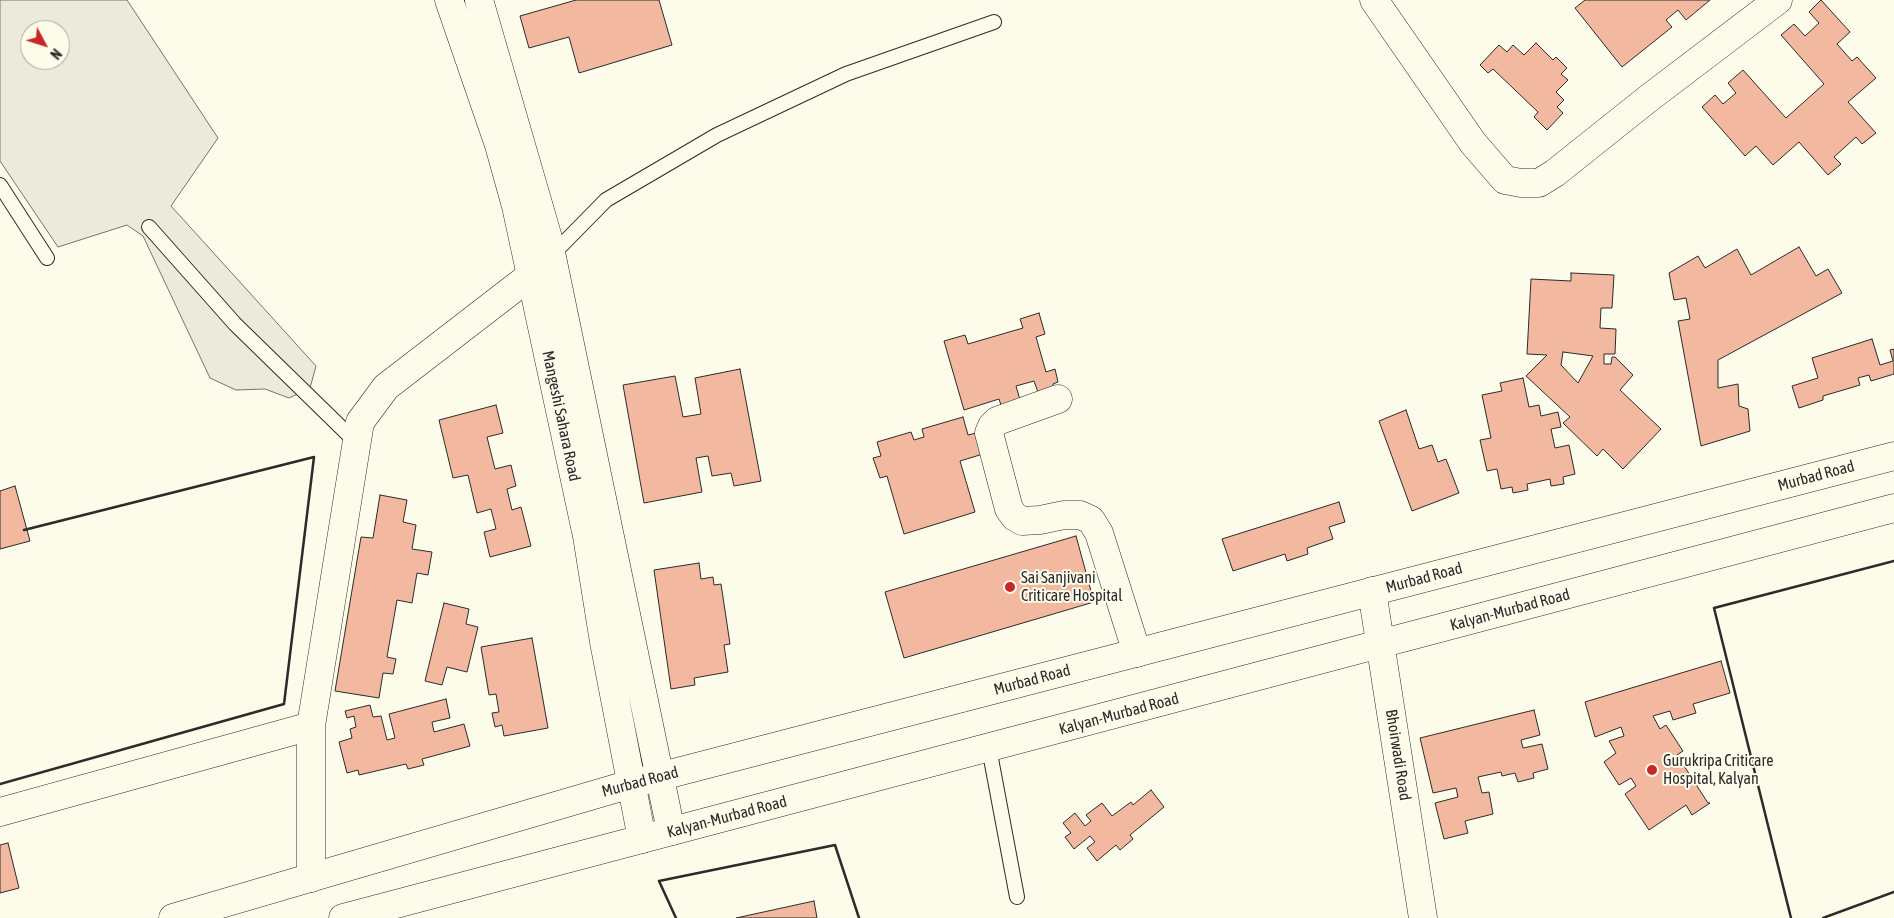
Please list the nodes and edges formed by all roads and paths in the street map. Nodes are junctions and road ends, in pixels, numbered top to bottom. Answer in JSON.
{"nodes":[{"id":1,"x":449,"y":0,"type":"edge"},
{"id":2,"x":478,"y":0,"type":"edge"},
{"id":3,"x":1374,"y":0,"type":"edge"},
{"id":4,"x":1778,"y":0,"type":"edge"},
{"id":5,"x":994,"y":22,"type":"dead end"},
{"id":6,"x":0,"y":185,"type":"edge"},
{"id":7,"x":149,"y":227,"type":"dead end"},
{"id":8,"x":552,"y":255,"type":"junction"},
{"id":9,"x":47,"y":258,"type":"dead end"},
{"id":10,"x":530,"y":276,"type":"junction"},
{"id":11,"x":1058,"y":400,"type":"dead end"},
{"id":12,"x":356,"y":442,"type":"junction"},
{"id":13,"x":1894,"y":456,"type":"edge"},
{"id":14,"x":1894,"y":508,"type":"edge"},
{"id":15,"x":1372,"y":591,"type":"junction"},
{"id":16,"x":1380,"y":645,"type":"junction"},
{"id":17,"x":1137,"y":652,"type":"junction"},
{"id":18,"x":310,"y":726,"type":"junction"},
{"id":19,"x":990,"y":748,"type":"junction"},
{"id":20,"x":660,"y":776,"type":"junction"},
{"id":21,"x":631,"y":784,"type":"junction"},
{"id":22,"x":0,"y":812,"type":"edge"},
{"id":23,"x":671,"y":831,"type":"junction"},
{"id":24,"x":642,"y":839,"type":"junction"},
{"id":25,"x":311,"y":878,"type":"junction"},
{"id":26,"x":1017,"y":897,"type":"dead end"},
{"id":27,"x":173,"y":918,"type":"edge"},
{"id":28,"x":343,"y":918,"type":"edge"},
{"id":29,"x":1423,"y":918,"type":"edge"}],
"edges":[{"from":1,"to":10,"type":"main road","name":"Mangeshi Sahara Road"},
{"from":2,"to":8,"type":"main road","name":"Mangeshi Sahara Road"},
{"from":3,"to":4,"type":"main road"},
{"from":5,"to":8,"type":"lane"},
{"from":6,"to":9,"type":"lane"},
{"from":7,"to":12,"type":"lane"},
{"from":8,"to":10,"type":"lane"},
{"from":8,"to":20,"type":"main road","name":"Mangeshi Sahara Road"},
{"from":10,"to":12,"type":"main road"},
{"from":10,"to":21,"type":"main road","name":"Mangeshi Sahara Road"},
{"from":11,"to":17,"type":"main road"},
{"from":12,"to":18,"type":"main road"},
{"from":13,"to":15,"type":"main road","name":"Murbad Road"},
{"from":14,"to":16,"type":"main road","name":"Kalyan-Murbad Road"},
{"from":15,"to":16,"type":"main road","name":"Bhoirwadi Road"},
{"from":15,"to":17,"type":"main road","name":"Murbad Road"},
{"from":16,"to":19,"type":"main road","name":"Kalyan-Murbad Road"},
{"from":16,"to":29,"type":"main road","name":"Bhoirwadi Road"},
{"from":17,"to":20,"type":"main road","name":"Murbad Road"},
{"from":18,"to":22,"type":"main road"},
{"from":18,"to":25,"type":"main road"},
{"from":19,"to":23,"type":"main road","name":"Kalyan-Murbad Road"},
{"from":19,"to":26,"type":"lane"},
{"from":20,"to":21,"type":"main road","name":"Murbad Road"},
{"from":20,"to":23,"type":"main road","name":"Mangeshi Sahara Road"},
{"from":21,"to":24,"type":"main road","name":"Mangeshi Sahara Road"},
{"from":21,"to":25,"type":"main road","name":"Murbad Road"},
{"from":23,"to":24,"type":"main road","name":"Kalyan-Murbad Road"},
{"from":24,"to":28,"type":"main road","name":"Kalyan-Murbad Road"},
{"from":25,"to":27,"type":"main road","name":"Murbad Road"}]}
